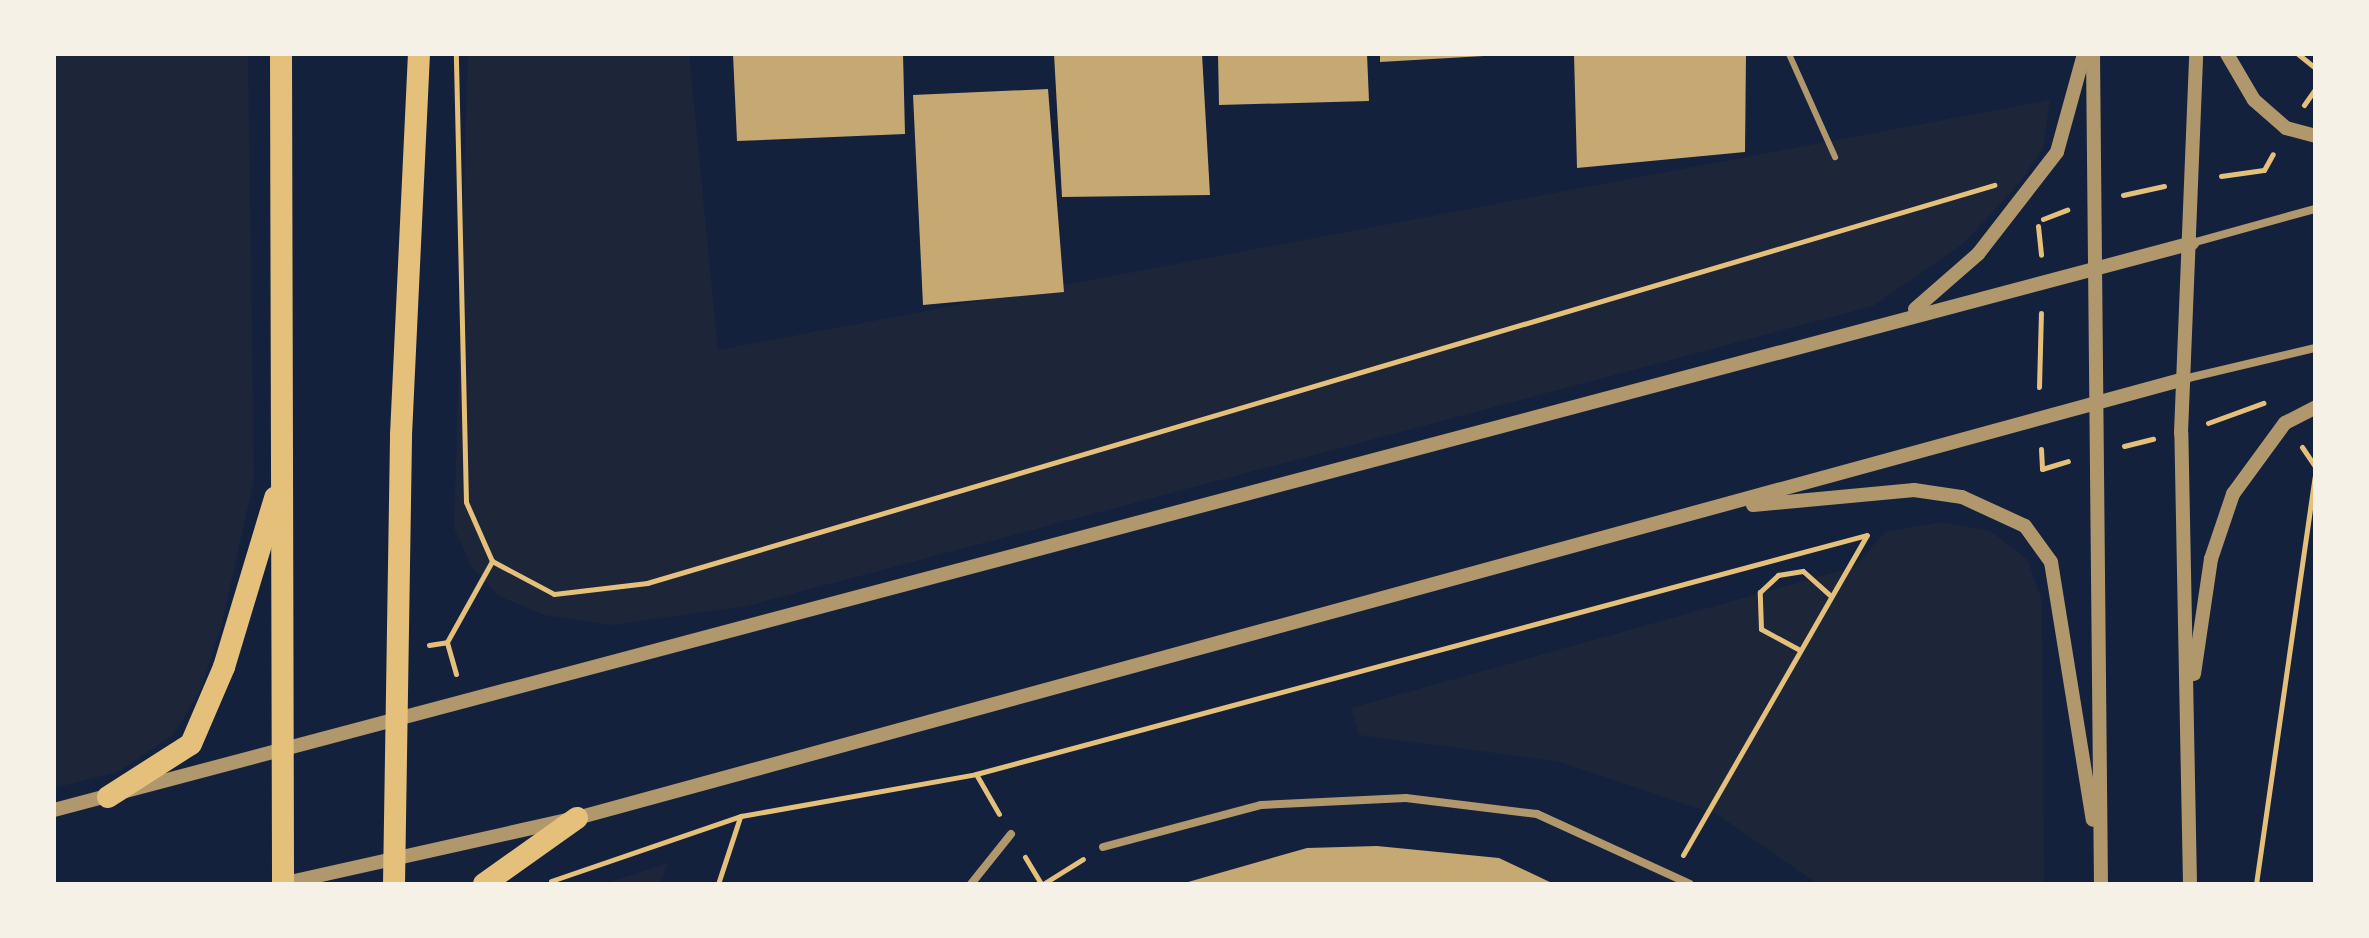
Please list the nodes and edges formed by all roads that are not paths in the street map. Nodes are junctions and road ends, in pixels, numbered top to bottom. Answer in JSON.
{"nodes":[{"id":1,"x":281,"y":54,"type":"edge"},
{"id":2,"x":419,"y":54,"type":"edge"},
{"id":3,"x":1789,"y":54,"type":"edge"},
{"id":4,"x":2084,"y":54,"type":"edge"},
{"id":5,"x":2093,"y":54,"type":"edge"},
{"id":6,"x":2196,"y":54,"type":"edge"},
{"id":7,"x":2227,"y":54,"type":"edge"},
{"id":8,"x":2315,"y":136,"type":"edge"},
{"id":9,"x":1835,"y":157,"type":"dead end"},
{"id":10,"x":2315,"y":209,"type":"edge"},
{"id":11,"x":2192,"y":243,"type":"junction"},
{"id":12,"x":2093,"y":266,"type":"junction"},
{"id":13,"x":1896,"y":319,"type":"junction"},
{"id":14,"x":2315,"y":348,"type":"edge"},
{"id":15,"x":2184,"y":379,"type":"junction"},
{"id":16,"x":2092,"y":402,"type":"junction"},
{"id":17,"x":2315,"y":408,"type":"edge"},
{"id":18,"x":282,"y":474,"type":"junction"},
{"id":19,"x":1708,"y":510,"type":"junction"},
{"id":20,"x":2188,"y":718,"type":"junction"},
{"id":21,"x":395,"y":723,"type":"junction"},
{"id":22,"x":279,"y":753,"type":"junction"},
{"id":23,"x":108,"y":797,"type":"junction"},
{"id":24,"x":54,"y":810,"type":"edge"},
{"id":25,"x":577,"y":818,"type":"junction"},
{"id":26,"x":1011,"y":834,"type":"dead end"},
{"id":27,"x":1103,"y":847,"type":"road end"},
{"id":28,"x":394,"y":874,"type":"edge"},
{"id":29,"x":2101,"y":877,"type":"edge"},
{"id":30,"x":283,"y":884,"type":"edge"},
{"id":31,"x":484,"y":884,"type":"edge"},
{"id":32,"x":971,"y":884,"type":"edge"},
{"id":33,"x":1690,"y":884,"type":"edge"},
{"id":34,"x":2190,"y":884,"type":"edge"}],
"edges":[{"from":1,"to":18,"type":"highway"},
{"from":2,"to":21,"type":"highway"},
{"from":3,"to":9,"type":"lane"},
{"from":4,"to":13,"type":"street"},
{"from":5,"to":12,"type":"street"},
{"from":6,"to":11,"type":"street"},
{"from":7,"to":8,"type":"street"},
{"from":10,"to":11,"type":"street"},
{"from":11,"to":12,"type":"street"},
{"from":11,"to":15,"type":"street"},
{"from":12,"to":13,"type":"street"},
{"from":12,"to":16,"type":"street"},
{"from":13,"to":21,"type":"street"},
{"from":14,"to":15,"type":"street"},
{"from":15,"to":16,"type":"street"},
{"from":15,"to":20,"type":"street"},
{"from":16,"to":19,"type":"street"},
{"from":16,"to":29,"type":"street"},
{"from":17,"to":20,"type":"street"},
{"from":18,"to":22,"type":"highway"},
{"from":18,"to":23,"type":"highway"},
{"from":19,"to":25,"type":"street"},
{"from":19,"to":29,"type":"street"},
{"from":20,"to":34,"type":"street"},
{"from":21,"to":22,"type":"street"},
{"from":21,"to":28,"type":"highway"},
{"from":22,"to":23,"type":"street"},
{"from":22,"to":30,"type":"highway"},
{"from":23,"to":24,"type":"street"},
{"from":25,"to":28,"type":"street"},
{"from":25,"to":31,"type":"highway"},
{"from":26,"to":32,"type":"street"},
{"from":27,"to":33,"type":"street"},
{"from":28,"to":30,"type":"street"}]}
